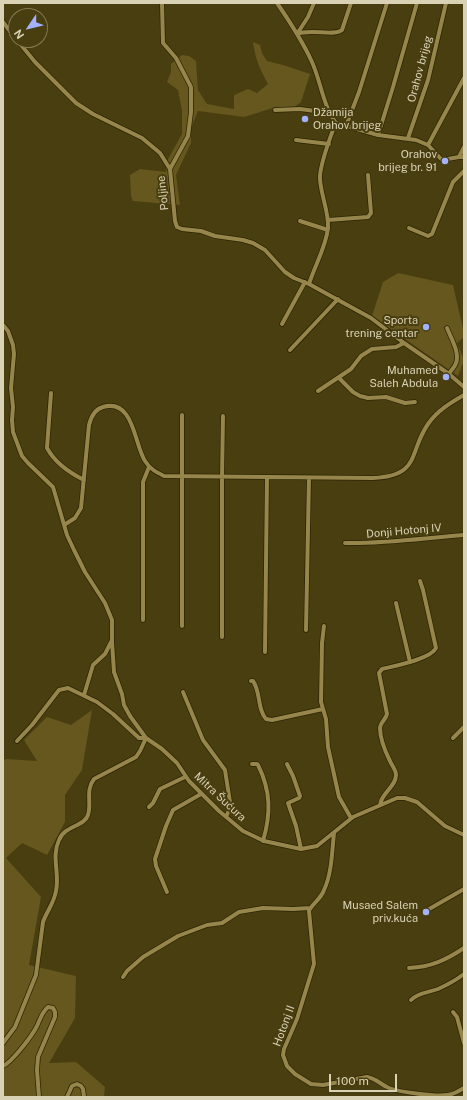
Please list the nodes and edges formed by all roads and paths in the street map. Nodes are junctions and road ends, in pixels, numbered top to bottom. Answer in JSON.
{"nodes":[{"id":1,"x":162,"y":3,"type":"edge"},
{"id":2,"x":277,"y":3,"type":"edge"},
{"id":3,"x":314,"y":3,"type":"edge"},
{"id":4,"x":351,"y":3,"type":"edge"},
{"id":5,"x":387,"y":3,"type":"edge"},
{"id":6,"x":417,"y":3,"type":"edge"},
{"id":7,"x":446,"y":3,"type":"edge"},
{"id":8,"x":297,"y":34,"type":"junction"},
{"id":9,"x":23,"y":48,"type":"edge"},
{"id":10,"x":464,"y":78,"type":"edge"},
{"id":11,"x":275,"y":110,"type":"dead end"},
{"id":12,"x":330,"y":113,"type":"junction"},
{"id":13,"x":336,"y":123,"type":"junction"},
{"id":14,"x":346,"y":126,"type":"junction"},
{"id":15,"x":378,"y":135,"type":"junction"},
{"id":16,"x":408,"y":138,"type":"junction"},
{"id":17,"x":296,"y":140,"type":"dead end"},
{"id":18,"x":329,"y":144,"type":"junction"},
{"id":19,"x":428,"y":145,"type":"junction"},
{"id":20,"x":464,"y":147,"type":"edge"},
{"id":21,"x":459,"y":157,"type":"junction"},
{"id":22,"x":464,"y":158,"type":"edge"},
{"id":23,"x":170,"y":170,"type":"junction"},
{"id":24,"x":464,"y":171,"type":"edge"},
{"id":25,"x":368,"y":176,"type":"dead end"},
{"id":26,"x":328,"y":220,"type":"junction"},
{"id":27,"x":300,"y":221,"type":"dead end"},
{"id":28,"x":409,"y":228,"type":"dead end"},
{"id":29,"x":328,"y":230,"type":"junction"},
{"id":30,"x":307,"y":283,"type":"junction"},
{"id":31,"x":338,"y":299,"type":"junction"},
{"id":32,"x":282,"y":324,"type":"dead end"},
{"id":33,"x":3,"y":325,"type":"edge"},
{"id":34,"x":447,"y":328,"type":"dead end"},
{"id":35,"x":404,"y":344,"type":"junction"},
{"id":36,"x":290,"y":350,"type":"dead end"},
{"id":37,"x":449,"y":374,"type":"junction"},
{"id":38,"x":339,"y":378,"type":"junction"},
{"id":39,"x":464,"y":387,"type":"edge"},
{"id":40,"x":318,"y":391,"type":"dead end"},
{"id":41,"x":51,"y":393,"type":"dead end"},
{"id":42,"x":464,"y":395,"type":"edge"},
{"id":43,"x":415,"y":402,"type":"dead end"},
{"id":44,"x":182,"y":415,"type":"dead end"},
{"id":45,"x":224,"y":416,"type":"dead end"},
{"id":46,"x":149,"y":466,"type":"junction"},
{"id":47,"x":182,"y":476,"type":"junction"},
{"id":48,"x":222,"y":477,"type":"junction"},
{"id":49,"x":267,"y":477,"type":"junction"},
{"id":50,"x":309,"y":478,"type":"junction"},
{"id":51,"x":84,"y":480,"type":"junction"},
{"id":52,"x":64,"y":525,"type":"junction"},
{"id":53,"x":464,"y":535,"type":"edge"},
{"id":54,"x":345,"y":543,"type":"dead end"},
{"id":55,"x":420,"y":581,"type":"dead end"},
{"id":56,"x":396,"y":603,"type":"dead end"},
{"id":57,"x":143,"y":620,"type":"dead end"},
{"id":58,"x":182,"y":626,"type":"dead end"},
{"id":59,"x":324,"y":626,"type":"dead end"},
{"id":60,"x":306,"y":630,"type":"dead end"},
{"id":61,"x":222,"y":637,"type":"dead end"},
{"id":62,"x":112,"y":642,"type":"junction"},
{"id":63,"x":265,"y":652,"type":"dead end"},
{"id":64,"x":410,"y":662,"type":"junction"},
{"id":65,"x":251,"y":681,"type":"dead end"},
{"id":66,"x":183,"y":692,"type":"dead end"},
{"id":67,"x":84,"y":695,"type":"junction"},
{"id":68,"x":322,"y":709,"type":"junction"},
{"id":69,"x":464,"y":726,"type":"edge"},
{"id":70,"x":146,"y":738,"type":"junction"},
{"id":71,"x":453,"y":738,"type":"dead end"},
{"id":72,"x":17,"y":741,"type":"dead end"},
{"id":73,"x":252,"y":764,"type":"dead end"},
{"id":74,"x":287,"y":764,"type":"dead end"},
{"id":75,"x":185,"y":776,"type":"junction"},
{"id":76,"x":201,"y":794,"type":"junction"},
{"id":77,"x":380,"y":805,"type":"junction"},
{"id":78,"x":149,"y":807,"type":"dead end"},
{"id":79,"x":226,"y":817,"type":"junction"},
{"id":80,"x":351,"y":818,"type":"junction"},
{"id":81,"x":334,"y":833,"type":"junction"},
{"id":82,"x":464,"y":835,"type":"edge"},
{"id":83,"x":263,"y":841,"type":"junction"},
{"id":84,"x":301,"y":849,"type":"junction"},
{"id":85,"x":464,"y":889,"type":"edge"},
{"id":86,"x":167,"y":892,"type":"dead end"},
{"id":87,"x":310,"y":908,"type":"junction"},
{"id":88,"x":424,"y":912,"type":"dead end"},
{"id":89,"x":464,"y":948,"type":"edge"},
{"id":90,"x":409,"y":968,"type":"dead end"},
{"id":91,"x":464,"y":974,"type":"edge"},
{"id":92,"x":123,"y":977,"type":"dead end"},
{"id":93,"x":412,"y":1000,"type":"dead end"},
{"id":94,"x":453,"y":1012,"type":"dead end"},
{"id":95,"x":464,"y":1043,"type":"edge"},
{"id":96,"x":3,"y":1044,"type":"edge"},
{"id":97,"x":3,"y":1066,"type":"edge"},
{"id":98,"x":464,"y":1088,"type":"edge"},
{"id":99,"x":39,"y":1097,"type":"edge"},
{"id":100,"x":68,"y":1097,"type":"edge"},
{"id":101,"x":84,"y":1097,"type":"edge"}],
"edges":[{"from":1,"to":23,"type":"street"},
{"from":2,"to":8,"type":"street"},
{"from":3,"to":8,"type":"street"},
{"from":4,"to":8,"type":"street"},
{"from":5,"to":14,"type":"street"},
{"from":6,"to":15,"type":"street","name":"Orahov brijeg"},
{"from":7,"to":16,"type":"street","name":"Orahov brijeg"},
{"from":8,"to":12,"type":"street"},
{"from":9,"to":23,"type":"street","name":"Poljine"},
{"from":10,"to":19,"type":"street"},
{"from":11,"to":12,"type":"street"},
{"from":12,"to":13,"type":"street"},
{"from":13,"to":14,"type":"street"},
{"from":13,"to":18,"type":"street"},
{"from":14,"to":15,"type":"street"},
{"from":15,"to":16,"type":"street"},
{"from":16,"to":19,"type":"street"},
{"from":17,"to":18,"type":"street"},
{"from":18,"to":26,"type":"street"},
{"from":19,"to":21,"type":"street"},
{"from":20,"to":21,"type":"street"},
{"from":21,"to":22,"type":"street"},
{"from":23,"to":30,"type":"street","name":"Poljine"},
{"from":24,"to":28,"type":"street"},
{"from":25,"to":26,"type":"street"},
{"from":26,"to":29,"type":"street"},
{"from":27,"to":29,"type":"street"},
{"from":29,"to":30,"type":"street"},
{"from":30,"to":31,"type":"street"},
{"from":30,"to":32,"type":"street"},
{"from":31,"to":35,"type":"street"},
{"from":31,"to":36,"type":"street"},
{"from":33,"to":52,"type":"street"},
{"from":34,"to":37,"type":"street"},
{"from":35,"to":37,"type":"street"},
{"from":35,"to":38,"type":"street"},
{"from":37,"to":39,"type":"street"},
{"from":38,"to":40,"type":"street"},
{"from":38,"to":43,"type":"street"},
{"from":41,"to":51,"type":"street"},
{"from":42,"to":50,"type":"street"},
{"from":44,"to":47,"type":"street"},
{"from":45,"to":48,"type":"street"},
{"from":46,"to":47,"type":"street"},
{"from":46,"to":51,"type":"street"},
{"from":46,"to":57,"type":"street"},
{"from":47,"to":48,"type":"street"},
{"from":47,"to":58,"type":"street"},
{"from":48,"to":49,"type":"street"},
{"from":48,"to":61,"type":"street"},
{"from":49,"to":50,"type":"street"},
{"from":49,"to":63,"type":"street"},
{"from":50,"to":60,"type":"street"},
{"from":51,"to":52,"type":"street"},
{"from":52,"to":62,"type":"street"},
{"from":53,"to":54,"type":"street","name":"Donji Hotonj IV"},
{"from":55,"to":64,"type":"street"},
{"from":56,"to":64,"type":"street"},
{"from":59,"to":68,"type":"street"},
{"from":62,"to":67,"type":"street"},
{"from":62,"to":70,"type":"street"},
{"from":64,"to":77,"type":"street"},
{"from":65,"to":68,"type":"street"},
{"from":66,"to":79,"type":"street"},
{"from":67,"to":70,"type":"street","name":"Mitra Šućura"},
{"from":67,"to":72,"type":"street","name":"Mitra Šućura"},
{"from":68,"to":80,"type":"street"},
{"from":69,"to":71,"type":"street"},
{"from":70,"to":75,"type":"street","name":"Mitra Šućura"},
{"from":70,"to":96,"type":"street"},
{"from":73,"to":83,"type":"street"},
{"from":74,"to":84,"type":"street"},
{"from":75,"to":76,"type":"street","name":"Mitra Šućura"},
{"from":75,"to":78,"type":"street"},
{"from":76,"to":79,"type":"street","name":"Mitra Šućura"},
{"from":76,"to":86,"type":"street"},
{"from":77,"to":80,"type":"street","name":"Mitra Šućura"},
{"from":77,"to":82,"type":"street","name":"Mitra Šućura"},
{"from":79,"to":83,"type":"street","name":"Mitra Šućura"},
{"from":80,"to":81,"type":"street","name":"Mitra Šućura"},
{"from":81,"to":84,"type":"street","name":"Mitra Šućura"},
{"from":81,"to":87,"type":"street"},
{"from":83,"to":84,"type":"street","name":"Mitra Šućura"},
{"from":85,"to":88,"type":"street"},
{"from":87,"to":92,"type":"street"},
{"from":87,"to":98,"type":"street","name":"Hotonj II"},
{"from":89,"to":90,"type":"street"},
{"from":91,"to":93,"type":"street"},
{"from":94,"to":95,"type":"street"},
{"from":97,"to":99,"type":"street"},
{"from":100,"to":101,"type":"street"}]}
